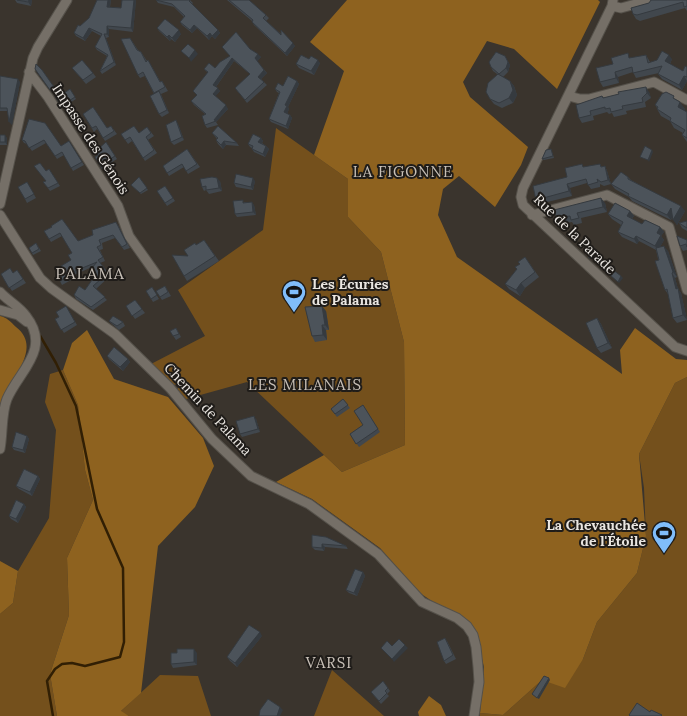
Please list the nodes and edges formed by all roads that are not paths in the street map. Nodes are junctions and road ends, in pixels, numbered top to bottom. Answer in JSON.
{"nodes":[{"id":1,"x":67,"y":0,"type":"edge"},
{"id":2,"x":651,"y":0,"type":"edge"},
{"id":3,"x":612,"y":3,"type":"edge"},
{"id":4,"x":29,"y":72,"type":"junction"},
{"id":5,"x":569,"y":96,"type":"junction"},
{"id":6,"x":687,"y":100,"type":"edge"},
{"id":7,"x":0,"y":204,"type":"edge"},
{"id":8,"x":0,"y":215,"type":"edge"},
{"id":9,"x":532,"y":215,"type":"junction"},
{"id":10,"x":156,"y":274,"type":"dead end"},
{"id":11,"x":687,"y":290,"type":"edge"},
{"id":12,"x":0,"y":292,"type":"edge"},
{"id":13,"x":0,"y":310,"type":"edge"},
{"id":14,"x":31,"y":325,"type":"junction"},
{"id":15,"x":687,"y":351,"type":"edge"},
{"id":16,"x":0,"y":449,"type":"edge"},
{"id":17,"x":474,"y":716,"type":"edge"}],
"edges":[{"from":1,"to":4,"type":"street"},
{"from":2,"to":3,"type":"street"},
{"from":3,"to":5,"type":"street","name":"Rue de la Parade"},
{"from":4,"to":7,"type":"street"},
{"from":4,"to":10,"type":"street","name":"Impasse des Génois"},
{"from":5,"to":6,"type":"street"},
{"from":5,"to":9,"type":"street","name":"Rue de la Parade"},
{"from":8,"to":17,"type":"street","name":"Chemin de Palama"},
{"from":9,"to":11,"type":"street"},
{"from":9,"to":15,"type":"street","name":"Rue de la Parade"},
{"from":12,"to":14,"type":"street"},
{"from":13,"to":14,"type":"street"},
{"from":14,"to":16,"type":"street"}]}
